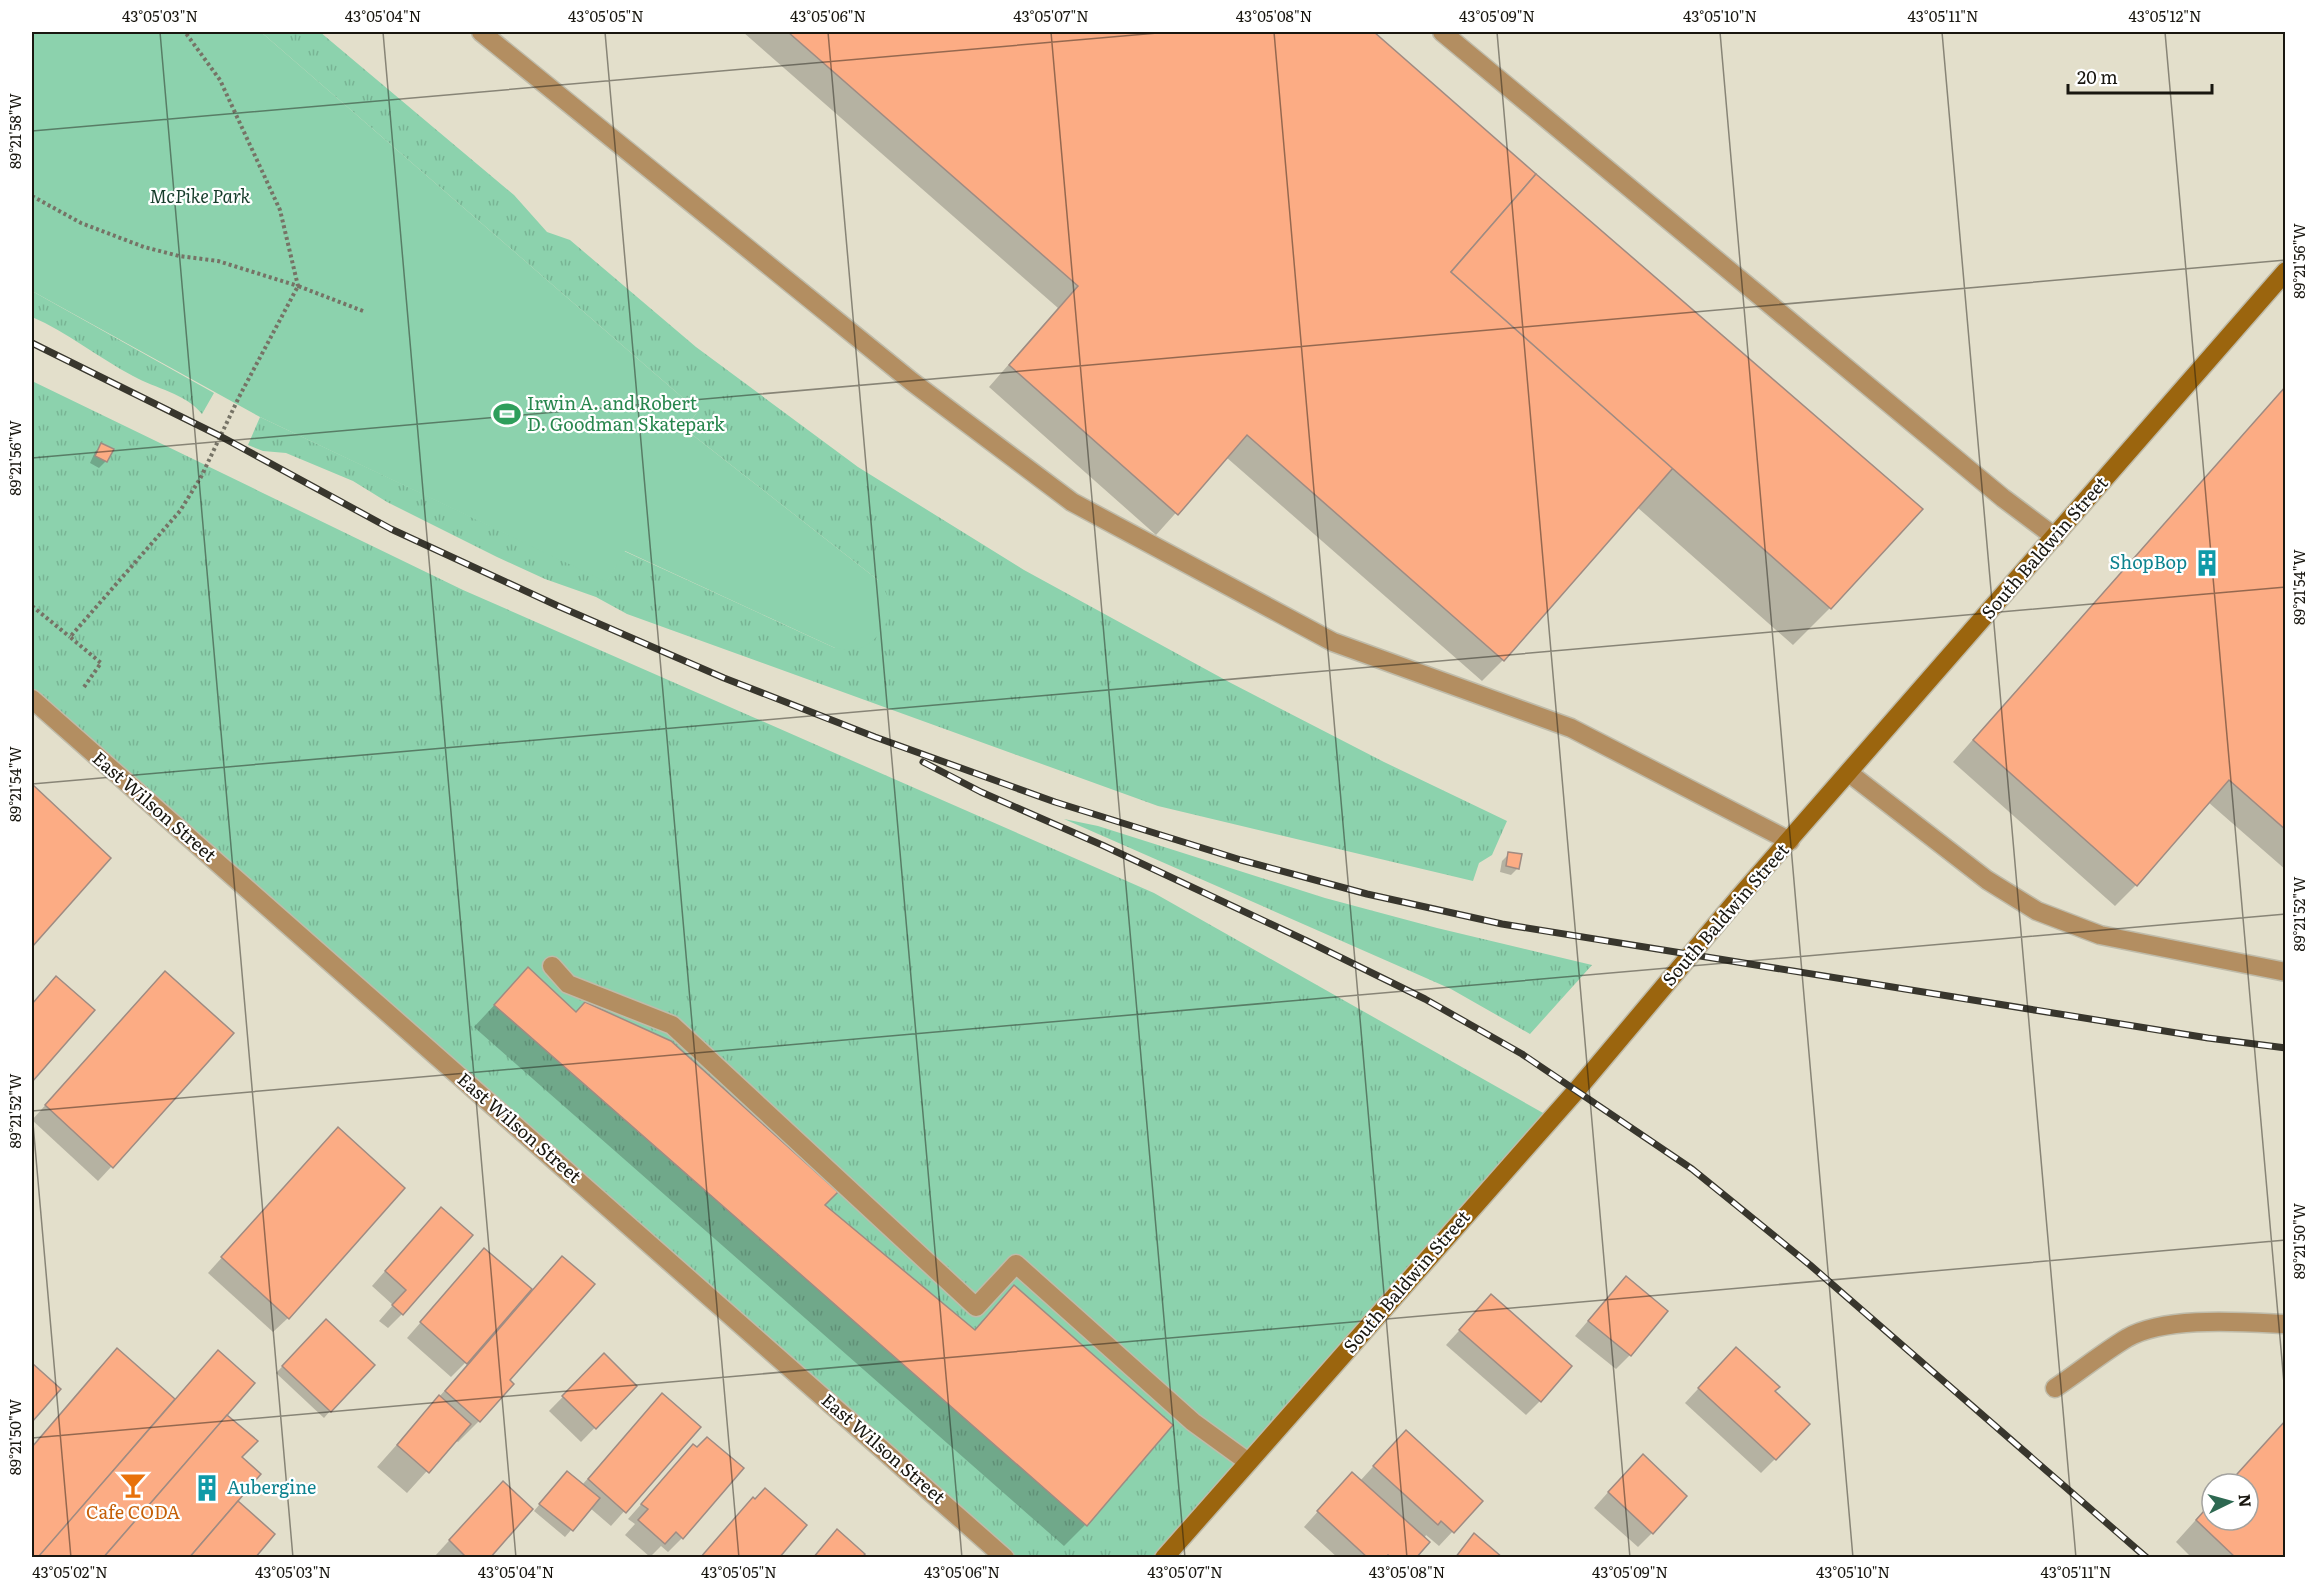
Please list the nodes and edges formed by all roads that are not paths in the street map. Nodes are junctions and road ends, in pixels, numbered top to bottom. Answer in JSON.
{"nodes":[{"id":1,"x":481,"y":32,"type":"edge"},
{"id":2,"x":1442,"y":32,"type":"edge"},
{"id":3,"x":2286,"y":271,"type":"edge"},
{"id":4,"x":2055,"y":537,"type":"junction"},
{"id":5,"x":32,"y":699,"type":"edge"},
{"id":6,"x":1849,"y":773,"type":"junction"},
{"id":7,"x":1790,"y":841,"type":"junction"},
{"id":8,"x":552,"y":966,"type":"dead end"},
{"id":9,"x":2286,"y":972,"type":"edge"},
{"id":10,"x":2286,"y":1324,"type":"edge"},
{"id":11,"x":2055,"y":1388,"type":"dead end"},
{"id":12,"x":1248,"y":1462,"type":"junction"},
{"id":13,"x":1005,"y":1557,"type":"edge"},
{"id":14,"x":1164,"y":1557,"type":"edge"}],
"edges":[{"from":1,"to":7,"type":"street"},
{"from":2,"to":4,"type":"street"},
{"from":3,"to":4,"type":"street","name":"South Baldwin Street"},
{"from":4,"to":6,"type":"street","name":"South Baldwin Street"},
{"from":5,"to":13,"type":"street","name":"East Wilson Street"},
{"from":6,"to":7,"type":"street","name":"South Baldwin Street"},
{"from":6,"to":9,"type":"street"},
{"from":7,"to":12,"type":"street","name":"South Baldwin Street"},
{"from":8,"to":12,"type":"street"},
{"from":10,"to":11,"type":"street"},
{"from":12,"to":14,"type":"street","name":"South Baldwin Street"}]}
